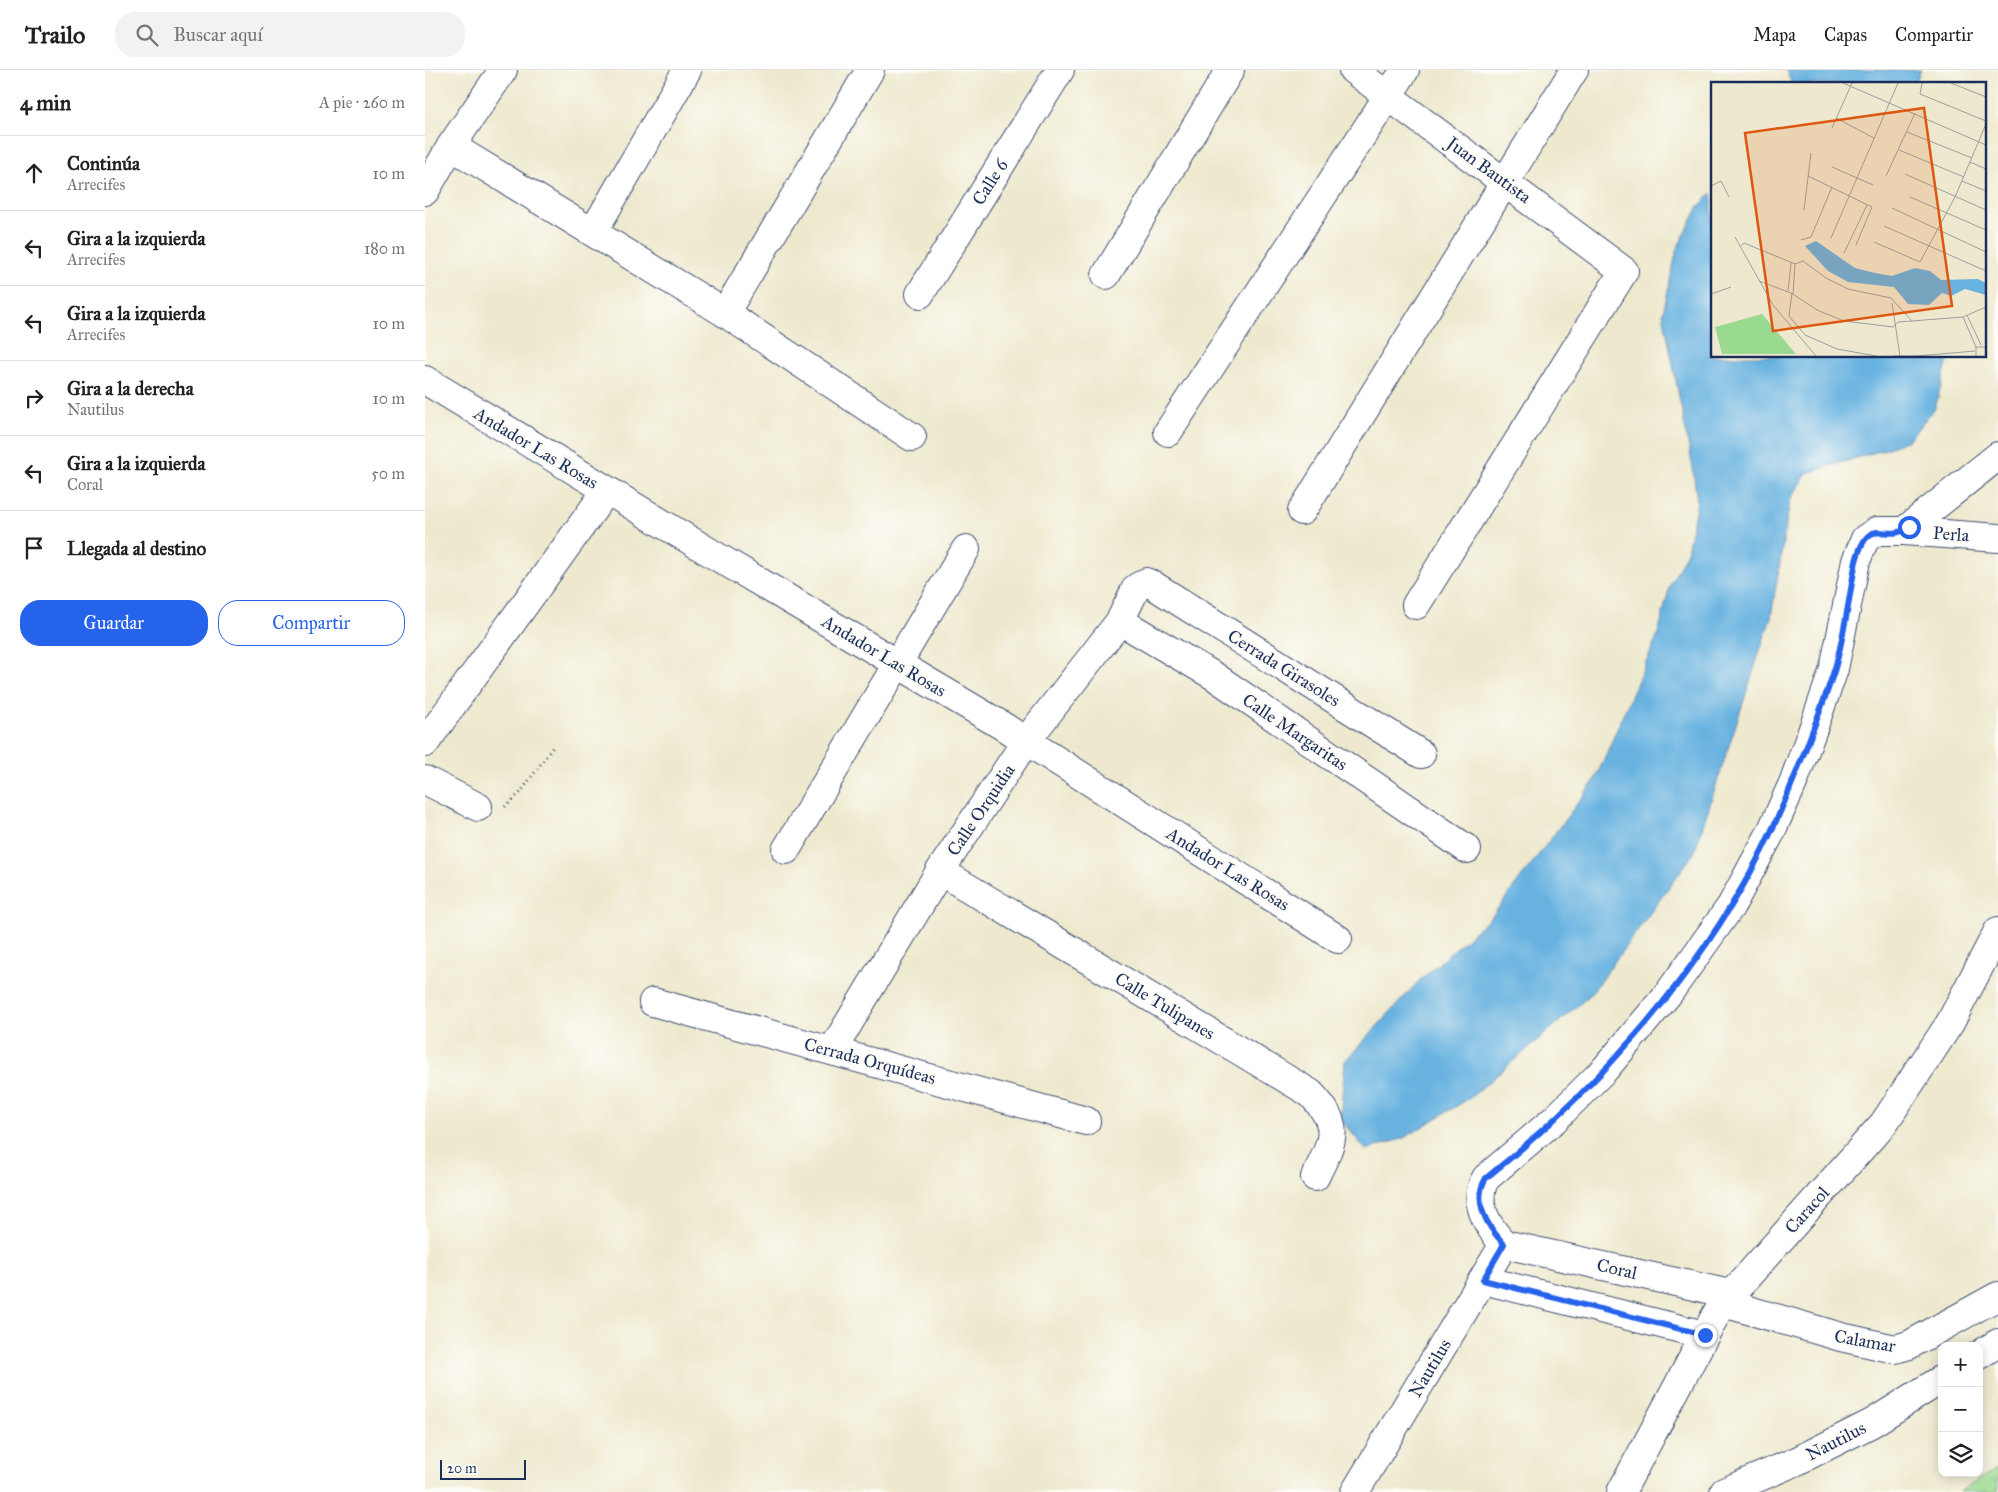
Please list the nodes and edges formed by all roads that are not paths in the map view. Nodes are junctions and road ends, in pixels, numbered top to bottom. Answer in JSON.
{"nodes":[{"id":1,"x":503,"y":70,"type":"edge"},
{"id":2,"x":687,"y":70,"type":"edge"},
{"id":3,"x":870,"y":70,"type":"edge"},
{"id":4,"x":1061,"y":70,"type":"edge"},
{"id":5,"x":1230,"y":70,"type":"edge"},
{"id":6,"x":1353,"y":70,"type":"edge"},
{"id":7,"x":1405,"y":70,"type":"edge"},
{"id":8,"x":1574,"y":70,"type":"edge"},
{"id":9,"x":1388,"y":96,"type":"junction"},
{"id":10,"x":451,"y":146,"type":"junction"},
{"id":11,"x":1504,"y":182,"type":"junction"},
{"id":12,"x":425,"y":191,"type":"edge"},
{"id":13,"x":593,"y":232,"type":"junction"},
{"id":14,"x":1106,"y":275,"type":"dead end"},
{"id":15,"x":920,"y":294,"type":"dead end"},
{"id":16,"x":725,"y":313,"type":"junction"},
{"id":17,"x":425,"y":380,"type":"edge"},
{"id":18,"x":1168,"y":432,"type":"dead end"},
{"id":19,"x":912,"y":438,"type":"dead end"},
{"id":20,"x":1998,"y":456,"type":"edge"},
{"id":21,"x":607,"y":490,"type":"junction"},
{"id":22,"x":1302,"y":511,"type":"dead end"},
{"id":23,"x":1904,"y":531,"type":"junction"},
{"id":24,"x":1998,"y":538,"type":"edge"},
{"id":25,"x":966,"y":549,"type":"dead end"},
{"id":26,"x":1146,"y":582,"type":"joint"},
{"id":27,"x":1416,"y":604,"type":"dead end"},
{"id":28,"x":1120,"y":621,"type":"junction"},
{"id":29,"x":896,"y":663,"type":"junction"},
{"id":30,"x":1026,"y":741,"type":"junction"},
{"id":31,"x":425,"y":744,"type":"edge"},
{"id":32,"x":1421,"y":754,"type":"dead end"},
{"id":33,"x":425,"y":780,"type":"edge"},
{"id":34,"x":478,"y":807,"type":"road end"},
{"id":35,"x":1467,"y":849,"type":"dead end"},
{"id":36,"x":786,"y":850,"type":"dead end"},
{"id":37,"x":940,"y":871,"type":"junction"},
{"id":38,"x":1998,"y":931,"type":"edge"},
{"id":39,"x":1338,"y":939,"type":"dead end"},
{"id":40,"x":653,"y":1002,"type":"dead end"},
{"id":41,"x":832,"y":1051,"type":"junction"},
{"id":42,"x":1086,"y":1121,"type":"dead end"},
{"id":43,"x":1315,"y":1177,"type":"dead end"},
{"id":44,"x":1504,"y":1244,"type":"junction"},
{"id":45,"x":1483,"y":1280,"type":"junction"},
{"id":46,"x":1998,"y":1296,"type":"edge"},
{"id":47,"x":1727,"y":1298,"type":"junction"},
{"id":48,"x":1705,"y":1335,"type":"junction"},
{"id":49,"x":1998,"y":1343,"type":"edge"},
{"id":50,"x":1983,"y":1352,"type":"edge"},
{"id":51,"x":1938,"y":1382,"type":"edge"},
{"id":52,"x":1355,"y":1492,"type":"edge"},
{"id":53,"x":1621,"y":1492,"type":"edge"},
{"id":54,"x":1724,"y":1492,"type":"edge"}],
"edges":[{"from":1,"to":10,"type":"street"},
{"from":2,"to":13,"type":"street"},
{"from":3,"to":16,"type":"street"},
{"from":4,"to":15,"type":"street","name":"Calle 6"},
{"from":5,"to":14,"type":"street"},
{"from":6,"to":9,"type":"street","name":"Juan Bautista"},
{"from":7,"to":9,"type":"street"},
{"from":8,"to":11,"type":"street"},
{"from":9,"to":11,"type":"street","name":"Juan Bautista"},
{"from":9,"to":18,"type":"street"},
{"from":10,"to":12,"type":"street"},
{"from":10,"to":13,"type":"street"},
{"from":11,"to":22,"type":"street"},
{"from":11,"to":27,"type":"street","name":"Juan Bautista"},
{"from":13,"to":16,"type":"street"},
{"from":16,"to":19,"type":"street"},
{"from":17,"to":21,"type":"street","name":"Andador Las Rosas"},
{"from":20,"to":23,"type":"street"},
{"from":21,"to":29,"type":"street","name":"Andador Las Rosas"},
{"from":21,"to":31,"type":"street"},
{"from":23,"to":24,"type":"street","name":"Perla"},
{"from":23,"to":44,"type":"street","name":"Perla"},
{"from":25,"to":29,"type":"street"},
{"from":26,"to":28,"type":"street","name":"Calle Orquidia"},
{"from":26,"to":32,"type":"street","name":"Cerrada Girasoles"},
{"from":28,"to":30,"type":"street","name":"Calle Orquidia"},
{"from":28,"to":35,"type":"street","name":"Calle Margaritas"},
{"from":29,"to":30,"type":"street","name":"Andador Las Rosas"},
{"from":29,"to":36,"type":"street"},
{"from":30,"to":37,"type":"street","name":"Calle Orquidia"},
{"from":30,"to":39,"type":"street","name":"Andador Las Rosas"},
{"from":33,"to":34,"type":"street"},
{"from":37,"to":41,"type":"street","name":"Calle Orquidia"},
{"from":37,"to":43,"type":"street","name":"Calle Tulipanes"},
{"from":38,"to":47,"type":"street","name":"Caracol"},
{"from":40,"to":41,"type":"street","name":"Cerrada Orquídeas"},
{"from":41,"to":42,"type":"street","name":"Cerrada Orquídeas"},
{"from":44,"to":45,"type":"street","name":"Nautilus"},
{"from":44,"to":47,"type":"street","name":"Coral"},
{"from":45,"to":48,"type":"street"},
{"from":45,"to":52,"type":"street","name":"Nautilus"},
{"from":46,"to":47,"type":"street","name":"Calamar"},
{"from":47,"to":48,"type":"street","name":"Caracol"},
{"from":48,"to":53,"type":"street","name":"Caracol"},
{"from":49,"to":50,"type":"street"},
{"from":51,"to":54,"type":"street","name":"Nautilus"}]}
